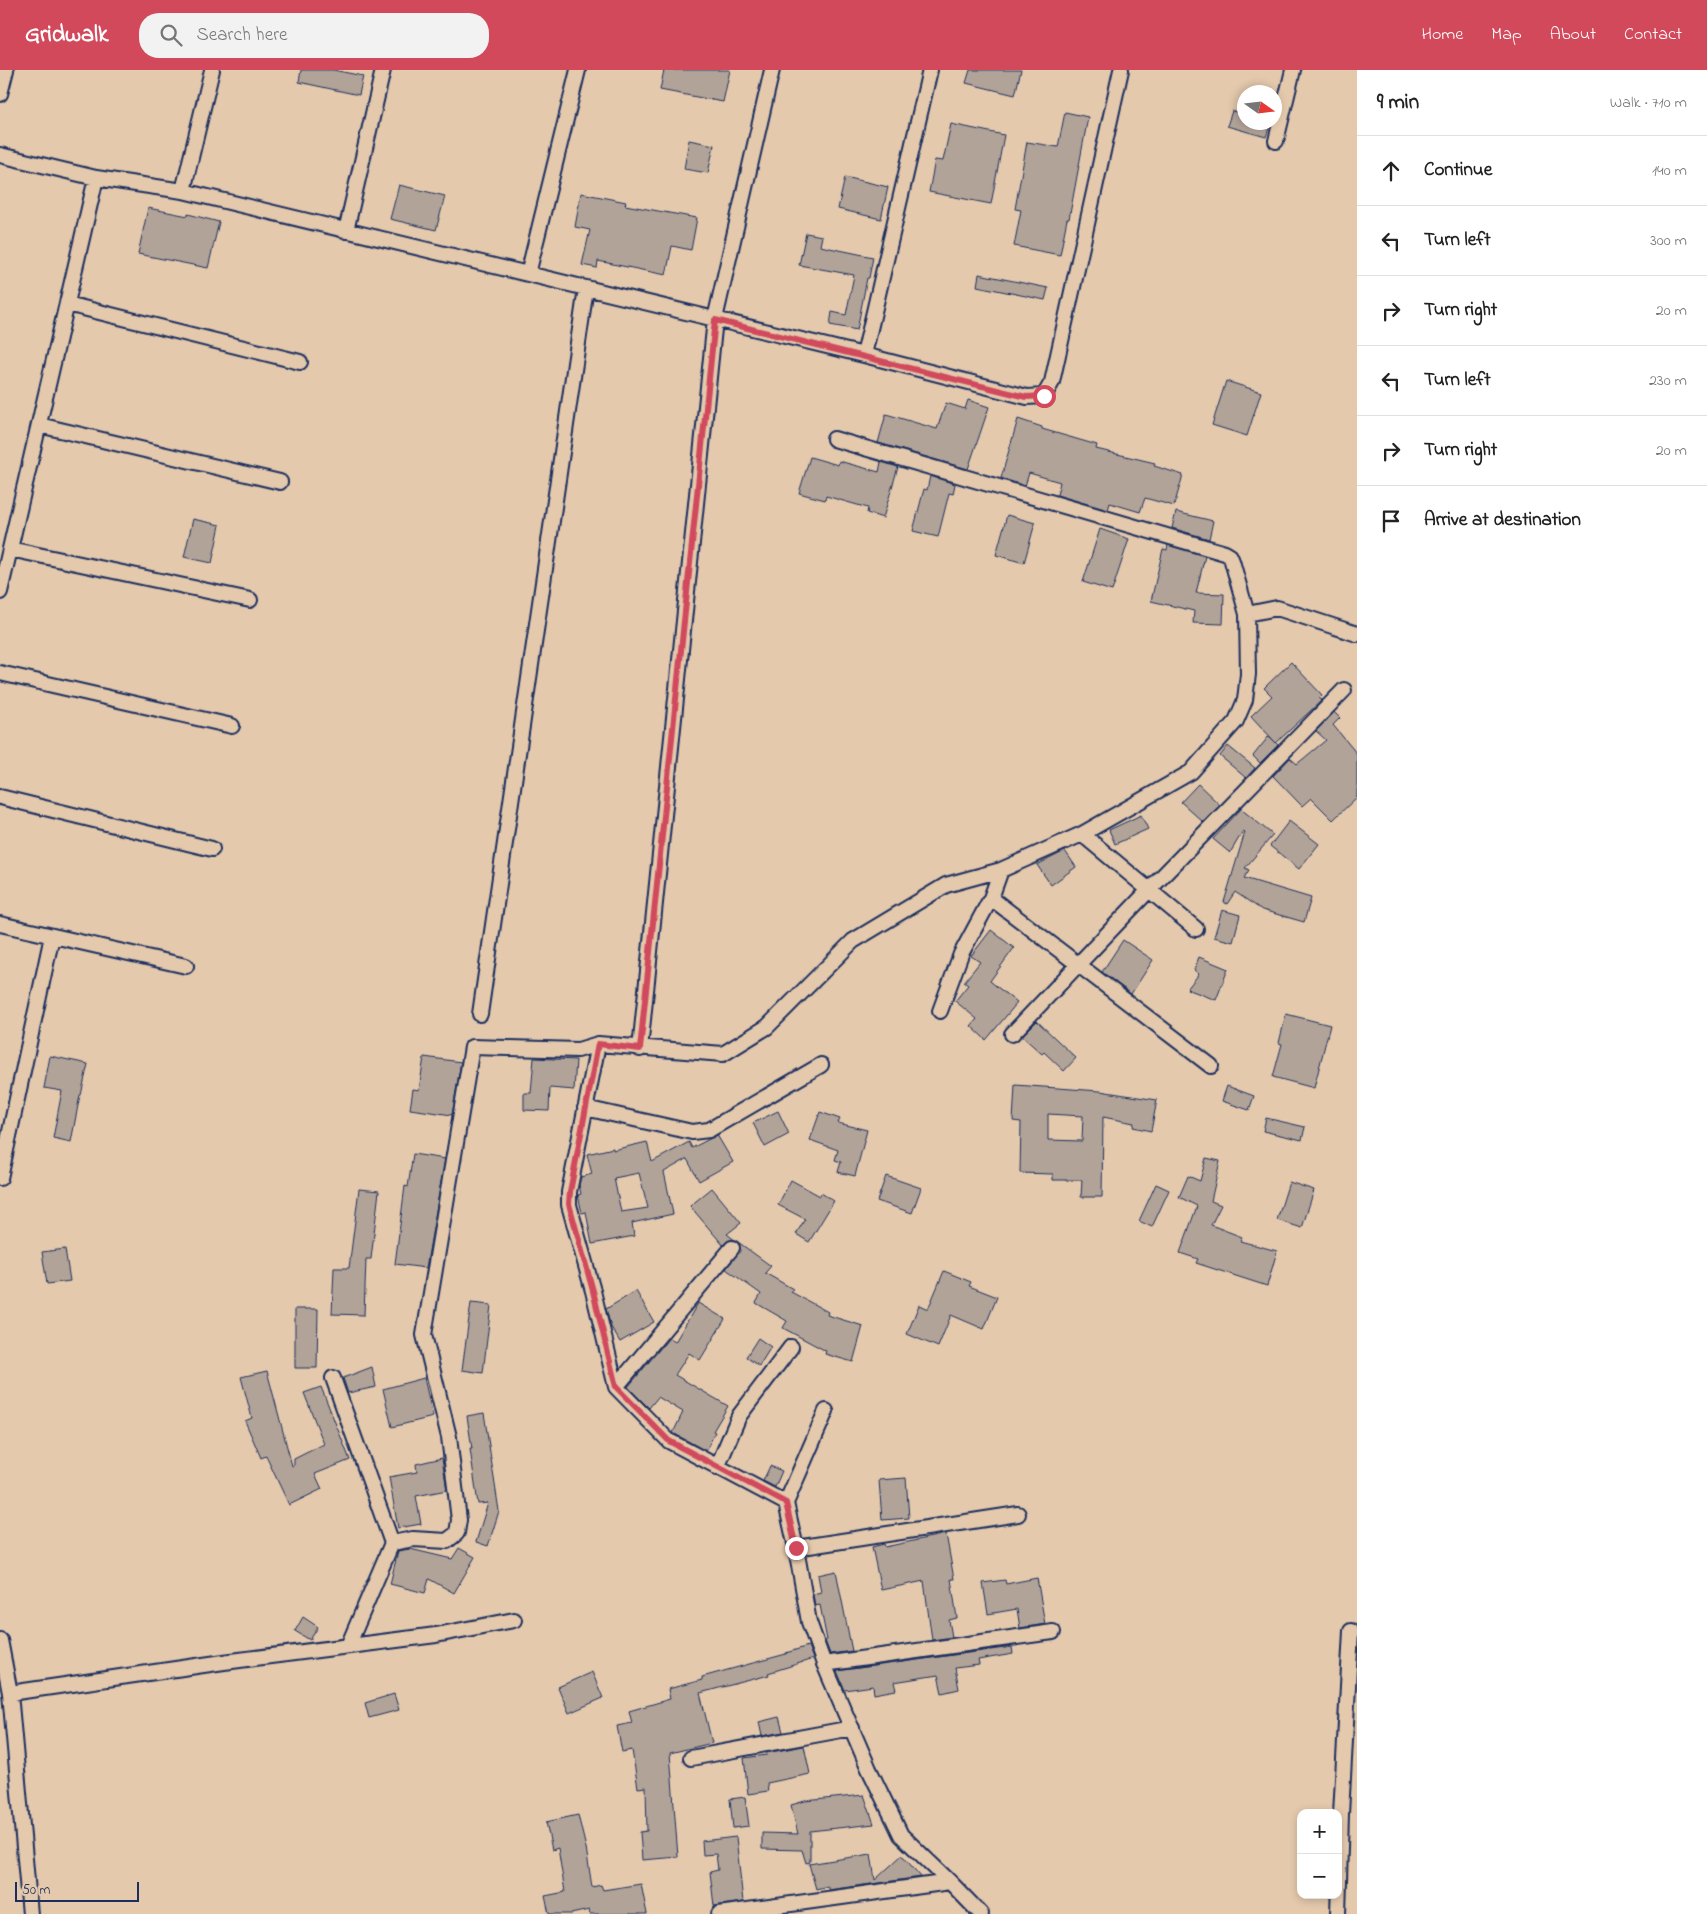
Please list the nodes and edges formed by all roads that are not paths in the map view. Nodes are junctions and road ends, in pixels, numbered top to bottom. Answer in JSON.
{"nodes":[{"id":1,"x":6,"y":70,"type":"edge"},
{"id":2,"x":212,"y":70,"type":"edge"},
{"id":3,"x":383,"y":70,"type":"edge"},
{"id":4,"x":578,"y":70,"type":"edge"},
{"id":5,"x":772,"y":70,"type":"edge"},
{"id":6,"x":930,"y":70,"type":"edge"},
{"id":7,"x":1121,"y":70,"type":"edge"},
{"id":8,"x":1293,"y":70,"type":"edge"},
{"id":9,"x":0,"y":94,"type":"edge"},
{"id":10,"x":1276,"y":141,"type":"dead end"},
{"id":11,"x":0,"y":156,"type":"edge"},
{"id":12,"x":96,"y":178,"type":"junction"},
{"id":13,"x":183,"y":192,"type":"junction"},
{"id":14,"x":346,"y":231,"type":"junction"},
{"id":15,"x":528,"y":274,"type":"junction"},
{"id":16,"x":586,"y":288,"type":"junction"},
{"id":17,"x":67,"y":304,"type":"junction"},
{"id":18,"x":715,"y":320,"type":"junction"},
{"id":19,"x":864,"y":355,"type":"junction"},
{"id":20,"x":300,"y":362,"type":"dead end"},
{"id":21,"x":39,"y":425,"type":"junction"},
{"id":22,"x":834,"y":439,"type":"dead end"},
{"id":23,"x":280,"y":482,"type":"dead end"},
{"id":24,"x":10,"y":549,"type":"junction"},
{"id":25,"x":0,"y":592,"type":"edge"},
{"id":26,"x":250,"y":600,"type":"dead end"},
{"id":27,"x":1247,"y":614,"type":"junction"},
{"id":28,"x":1357,"y":634,"type":"edge"},
{"id":29,"x":0,"y":673,"type":"edge"},
{"id":30,"x":1344,"y":690,"type":"dead end"},
{"id":31,"x":232,"y":726,"type":"dead end"},
{"id":32,"x":0,"y":797,"type":"edge"},
{"id":33,"x":1082,"y":834,"type":"junction"},
{"id":34,"x":212,"y":849,"type":"dead end"},
{"id":35,"x":1001,"y":870,"type":"junction"},
{"id":36,"x":1149,"y":890,"type":"junction"},
{"id":37,"x":991,"y":898,"type":"junction"},
{"id":38,"x":0,"y":924,"type":"edge"},
{"id":39,"x":1196,"y":929,"type":"dead end"},
{"id":40,"x":52,"y":936,"type":"junction"},
{"id":41,"x":1079,"y":964,"type":"junction"},
{"id":42,"x":186,"y":966,"type":"dead end"},
{"id":43,"x":940,"y":1011,"type":"dead end"},
{"id":44,"x":480,"y":1014,"type":"dead end"},
{"id":45,"x":1012,"y":1034,"type":"dead end"},
{"id":46,"x":598,"y":1044,"type":"junction"},
{"id":47,"x":640,"y":1049,"type":"junction"},
{"id":48,"x":821,"y":1065,"type":"dead end"},
{"id":49,"x":1211,"y":1066,"type":"dead end"},
{"id":50,"x":585,"y":1108,"type":"junction"},
{"id":51,"x":0,"y":1178,"type":"edge"},
{"id":52,"x":732,"y":1248,"type":"dead end"},
{"id":53,"x":792,"y":1347,"type":"dead end"},
{"id":54,"x":333,"y":1378,"type":"dead end"},
{"id":55,"x":616,"y":1387,"type":"junction"},
{"id":56,"x":826,"y":1411,"type":"dead end"},
{"id":57,"x":716,"y":1468,"type":"junction"},
{"id":58,"x":786,"y":1503,"type":"junction"},
{"id":59,"x":1018,"y":1514,"type":"dead end"},
{"id":60,"x":392,"y":1543,"type":"junction"},
{"id":61,"x":796,"y":1548,"type":"junction"},
{"id":62,"x":514,"y":1620,"type":"dead end"},
{"id":63,"x":1351,"y":1631,"type":"dead end"},
{"id":64,"x":1053,"y":1632,"type":"dead end"},
{"id":65,"x":0,"y":1640,"type":"edge"},
{"id":66,"x":348,"y":1646,"type":"junction"},
{"id":67,"x":2,"y":1656,"type":"edge"},
{"id":68,"x":824,"y":1664,"type":"junction"},
{"id":69,"x":10,"y":1693,"type":"junction"},
{"id":70,"x":852,"y":1728,"type":"junction"},
{"id":71,"x":691,"y":1758,"type":"dead end"},
{"id":72,"x":950,"y":1882,"type":"junction"},
{"id":73,"x":30,"y":1914,"type":"edge"},
{"id":74,"x":720,"y":1914,"type":"edge"},
{"id":75,"x":981,"y":1914,"type":"edge"},
{"id":76,"x":1338,"y":1914,"type":"edge"}],
"edges":[{"from":1,"to":9,"type":"street"},
{"from":2,"to":13,"type":"street"},
{"from":3,"to":14,"type":"street"},
{"from":4,"to":15,"type":"street"},
{"from":5,"to":18,"type":"street"},
{"from":6,"to":19,"type":"street"},
{"from":7,"to":19,"type":"street"},
{"from":8,"to":10,"type":"street"},
{"from":11,"to":12,"type":"street"},
{"from":12,"to":13,"type":"street"},
{"from":12,"to":17,"type":"street"},
{"from":13,"to":14,"type":"street"},
{"from":14,"to":15,"type":"street"},
{"from":15,"to":16,"type":"street"},
{"from":16,"to":18,"type":"street"},
{"from":16,"to":44,"type":"street"},
{"from":17,"to":20,"type":"street"},
{"from":17,"to":21,"type":"street"},
{"from":18,"to":19,"type":"street"},
{"from":18,"to":47,"type":"street"},
{"from":21,"to":23,"type":"street"},
{"from":21,"to":24,"type":"street"},
{"from":22,"to":27,"type":"street"},
{"from":24,"to":25,"type":"street"},
{"from":24,"to":26,"type":"street"},
{"from":27,"to":28,"type":"street"},
{"from":27,"to":33,"type":"street"},
{"from":29,"to":31,"type":"street"},
{"from":30,"to":36,"type":"street"},
{"from":32,"to":34,"type":"street"},
{"from":33,"to":35,"type":"street"},
{"from":33,"to":36,"type":"street"},
{"from":35,"to":37,"type":"street"},
{"from":35,"to":47,"type":"street"},
{"from":36,"to":39,"type":"street"},
{"from":36,"to":41,"type":"street"},
{"from":37,"to":41,"type":"street"},
{"from":37,"to":43,"type":"street"},
{"from":38,"to":40,"type":"street"},
{"from":40,"to":42,"type":"street"},
{"from":40,"to":51,"type":"street"},
{"from":41,"to":45,"type":"street"},
{"from":41,"to":49,"type":"street"},
{"from":46,"to":47,"type":"street"},
{"from":46,"to":50,"type":"street"},
{"from":46,"to":60,"type":"street"},
{"from":48,"to":50,"type":"street"},
{"from":50,"to":55,"type":"street"},
{"from":52,"to":55,"type":"street"},
{"from":53,"to":57,"type":"street"},
{"from":54,"to":60,"type":"street"},
{"from":55,"to":57,"type":"street"},
{"from":56,"to":58,"type":"street"},
{"from":57,"to":58,"type":"street"},
{"from":58,"to":61,"type":"street"},
{"from":59,"to":61,"type":"street"},
{"from":60,"to":66,"type":"street"},
{"from":61,"to":68,"type":"street"},
{"from":62,"to":66,"type":"street"},
{"from":63,"to":76,"type":"street"},
{"from":64,"to":68,"type":"street"},
{"from":65,"to":67,"type":"street"},
{"from":66,"to":69,"type":"street"},
{"from":67,"to":69,"type":"street"},
{"from":68,"to":70,"type":"street"},
{"from":69,"to":73,"type":"street"},
{"from":70,"to":71,"type":"street"},
{"from":70,"to":72,"type":"street"},
{"from":72,"to":74,"type":"street"},
{"from":72,"to":75,"type":"street"}]}
